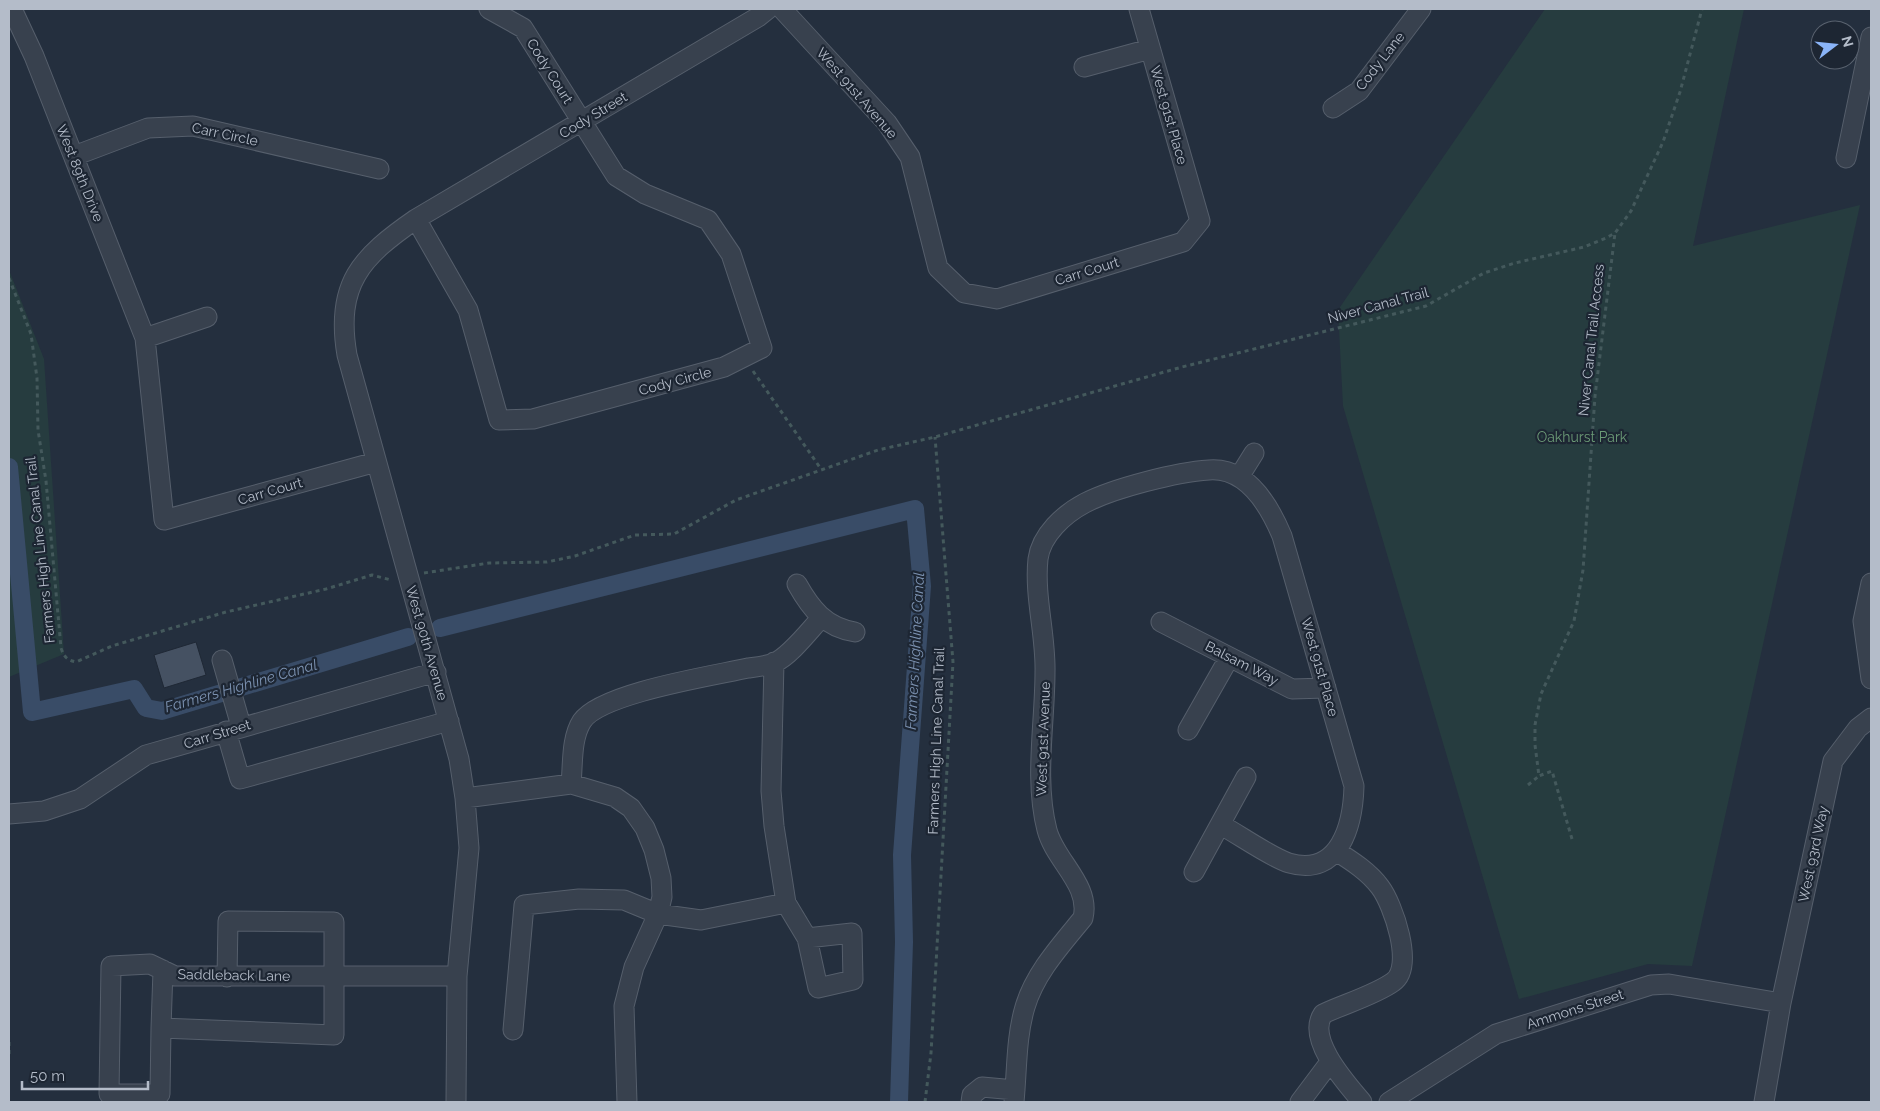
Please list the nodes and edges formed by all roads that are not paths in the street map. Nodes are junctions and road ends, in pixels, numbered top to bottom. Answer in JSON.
{"nodes":[{"id":1,"x":12,"y":9,"type":"edge"},
{"id":2,"x":488,"y":9,"type":"edge"},
{"id":3,"x":768,"y":9,"type":"edge"},
{"id":4,"x":782,"y":9,"type":"edge"},
{"id":5,"x":1139,"y":9,"type":"edge"},
{"id":6,"x":1420,"y":9,"type":"edge"},
{"id":7,"x":1871,"y":37,"type":"edge"},
{"id":8,"x":1150,"y":49,"type":"junction"},
{"id":9,"x":1084,"y":67,"type":"dead end"},
{"id":10,"x":1333,"y":108,"type":"dead end"},
{"id":11,"x":582,"y":122,"type":"junction"},
{"id":12,"x":74,"y":156,"type":"junction"},
{"id":13,"x":1846,"y":158,"type":"dead end"},
{"id":14,"x":379,"y":169,"type":"dead end"},
{"id":15,"x":416,"y":219,"type":"junction"},
{"id":16,"x":1200,"y":222,"type":"joint"},
{"id":17,"x":964,"y":293,"type":"joint"},
{"id":18,"x":207,"y":317,"type":"dead end"},
{"id":19,"x":145,"y":338,"type":"junction"},
{"id":20,"x":1254,"y":453,"type":"dead end"},
{"id":21,"x":376,"y":462,"type":"junction"},
{"id":22,"x":1246,"y":482,"type":"junction"},
{"id":23,"x":164,"y":520,"type":"joint"},
{"id":24,"x":1871,"y":583,"type":"edge"},
{"id":25,"x":797,"y":584,"type":"dead end"},
{"id":26,"x":821,"y":618,"type":"junction"},
{"id":27,"x":1161,"y":622,"type":"dead end"},
{"id":28,"x":855,"y":632,"type":"dead end"},
{"id":29,"x":1229,"y":658,"type":"junction"},
{"id":30,"x":222,"y":660,"type":"dead end"},
{"id":31,"x":774,"y":662,"type":"junction"},
{"id":32,"x":436,"y":672,"type":"junction"},
{"id":33,"x":1871,"y":679,"type":"edge"},
{"id":34,"x":1326,"y":688,"type":"junction"},
{"id":35,"x":1871,"y":718,"type":"edge"},
{"id":36,"x":449,"y":721,"type":"junction"},
{"id":37,"x":234,"y":729,"type":"junction"},
{"id":38,"x":1188,"y":730,"type":"dead end"},
{"id":39,"x":1246,"y":777,"type":"dead end"},
{"id":40,"x":571,"y":784,"type":"junction"},
{"id":41,"x":466,"y":798,"type":"junction"},
{"id":42,"x":9,"y":814,"type":"edge"},
{"id":43,"x":1221,"y":825,"type":"junction"},
{"id":44,"x":1336,"y":851,"type":"junction"},
{"id":45,"x":1194,"y":872,"type":"dead end"},
{"id":46,"x":786,"y":903,"type":"junction"},
{"id":47,"x":658,"y":914,"type":"junction"},
{"id":48,"x":807,"y":938,"type":"dead end"},
{"id":49,"x":163,"y":970,"type":"junction"},
{"id":50,"x":334,"y":976,"type":"junction"},
{"id":51,"x":457,"y":976,"type":"junction"},
{"id":52,"x":227,"y":977,"type":"junction"},
{"id":53,"x":1780,"y":1003,"type":"junction"},
{"id":54,"x":161,"y":1028,"type":"junction"},
{"id":55,"x":513,"y":1030,"type":"dead end"},
{"id":56,"x":1330,"y":1062,"type":"junction"},
{"id":57,"x":1015,"y":1096,"type":"edge"},
{"id":58,"x":456,"y":1102,"type":"edge"},
{"id":59,"x":626,"y":1102,"type":"edge"},
{"id":60,"x":971,"y":1102,"type":"edge"},
{"id":61,"x":1300,"y":1102,"type":"edge"},
{"id":62,"x":1362,"y":1102,"type":"edge"},
{"id":63,"x":1389,"y":1102,"type":"edge"},
{"id":64,"x":1764,"y":1102,"type":"edge"}],
"edges":[{"from":1,"to":12,"type":"street","name":"West 89th Drive"},
{"from":2,"to":11,"type":"street","name":"Cody Court"},
{"from":3,"to":11,"type":"street","name":"Cody Street"},
{"from":4,"to":17,"type":"street","name":"West 91st Avenue"},
{"from":5,"to":8,"type":"street","name":"West 91st Place"},
{"from":6,"to":10,"type":"street","name":"Cody Lane"},
{"from":7,"to":13,"type":"street"},
{"from":8,"to":9,"type":"street"},
{"from":8,"to":16,"type":"street","name":"West 91st Place"},
{"from":11,"to":15,"type":"street","name":"Cody Street"},
{"from":11,"to":15,"type":"street","name":"Cody Circle"},
{"from":12,"to":14,"type":"street","name":"Carr Circle"},
{"from":12,"to":19,"type":"street","name":"West 89th Drive"},
{"from":15,"to":21,"type":"street","name":"West 90th Avenue"},
{"from":16,"to":17,"type":"street","name":"Carr Court"},
{"from":18,"to":19,"type":"street"},
{"from":19,"to":23,"type":"street","name":"West 89th Drive"},
{"from":20,"to":22,"type":"street"},
{"from":21,"to":23,"type":"street","name":"Carr Court"},
{"from":21,"to":32,"type":"street","name":"West 90th Avenue"},
{"from":22,"to":34,"type":"street","name":"West 91st Place"},
{"from":22,"to":57,"type":"street","name":"West 91st Avenue"},
{"from":24,"to":33,"type":"street"},
{"from":25,"to":26,"type":"street"},
{"from":26,"to":28,"type":"street"},
{"from":26,"to":31,"type":"street"},
{"from":27,"to":29,"type":"street","name":"Balsam Way"},
{"from":29,"to":34,"type":"street","name":"Balsam Way"},
{"from":29,"to":38,"type":"street"},
{"from":30,"to":37,"type":"street"},
{"from":31,"to":40,"type":"street"},
{"from":31,"to":46,"type":"street"},
{"from":32,"to":36,"type":"street","name":"West 90th Avenue"},
{"from":32,"to":37,"type":"street","name":"Carr Street"},
{"from":34,"to":44,"type":"street","name":"West 91st Place"},
{"from":35,"to":53,"type":"street","name":"West 93rd Way"},
{"from":36,"to":37,"type":"street"},
{"from":36,"to":41,"type":"street","name":"West 90th Avenue"},
{"from":37,"to":42,"type":"street","name":"Carr Street"},
{"from":39,"to":43,"type":"street"},
{"from":40,"to":41,"type":"street"},
{"from":40,"to":47,"type":"street"},
{"from":41,"to":51,"type":"street","name":"West 90th Avenue"},
{"from":43,"to":44,"type":"street"},
{"from":43,"to":45,"type":"street"},
{"from":44,"to":56,"type":"street"},
{"from":46,"to":47,"type":"street"},
{"from":46,"to":48,"type":"street"},
{"from":47,"to":55,"type":"street"},
{"from":47,"to":59,"type":"street"},
{"from":49,"to":52,"type":"street","name":"Saddleback Lane"},
{"from":49,"to":54,"type":"street"},
{"from":49,"to":54,"type":"street","name":"Saddleback Lane"},
{"from":50,"to":51,"type":"street","name":"Saddleback Lane"},
{"from":50,"to":52,"type":"street","name":"Saddleback Lane"},
{"from":50,"to":52,"type":"street"},
{"from":50,"to":54,"type":"street"},
{"from":51,"to":58,"type":"street","name":"West 90th Avenue"},
{"from":53,"to":63,"type":"street","name":"Ammons Street"},
{"from":53,"to":64,"type":"street","name":"West 93rd Way"},
{"from":56,"to":61,"type":"street"},
{"from":56,"to":62,"type":"street"},
{"from":57,"to":60,"type":"street"}]}
